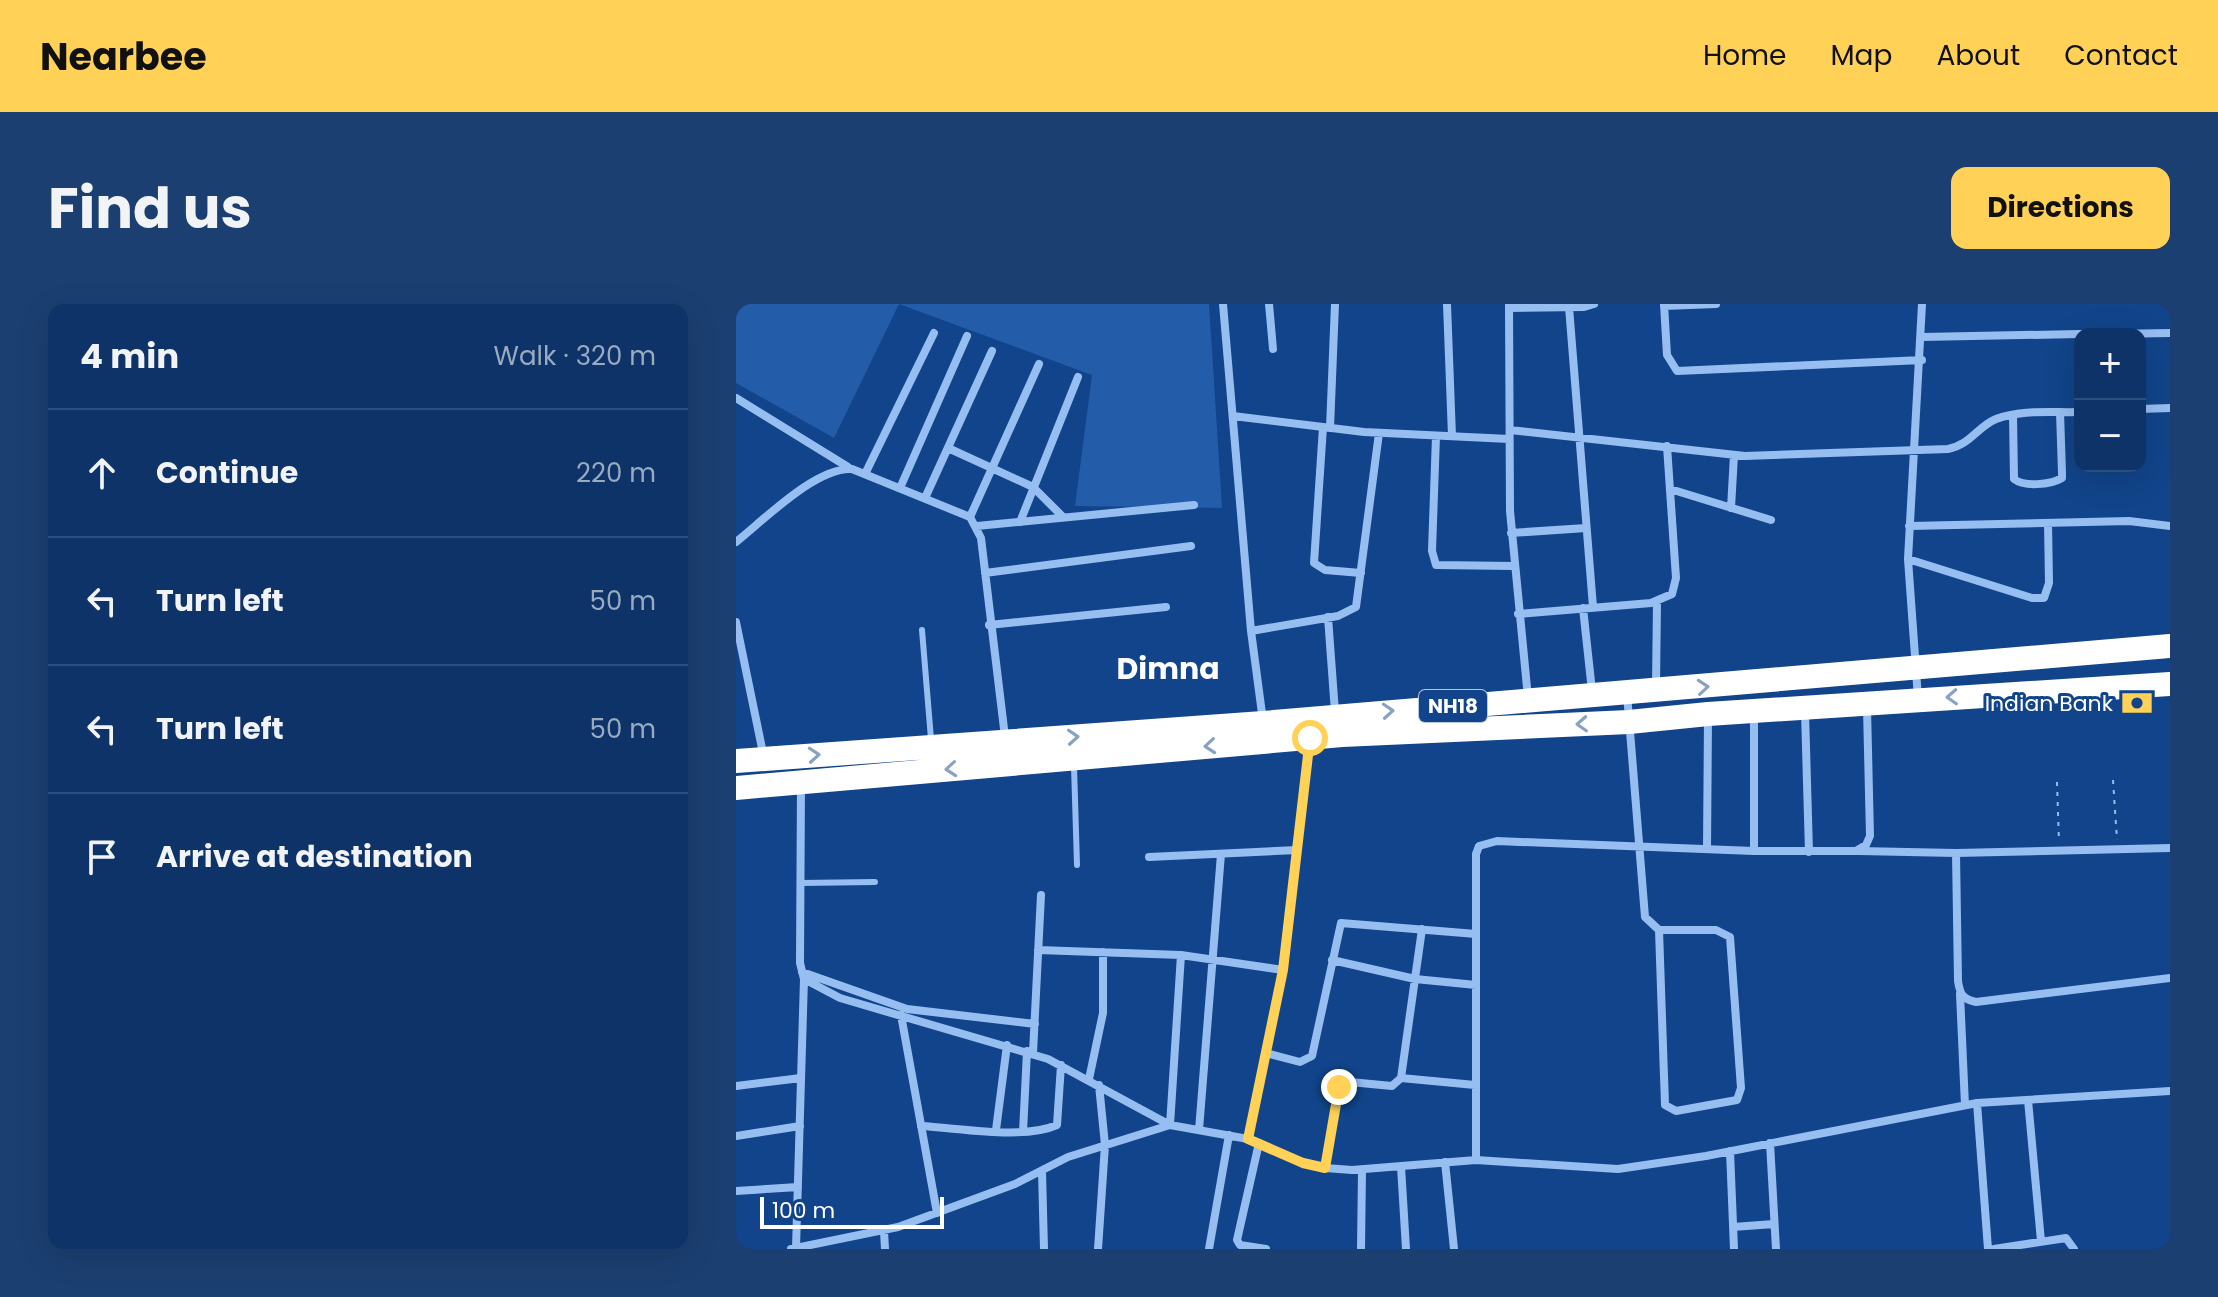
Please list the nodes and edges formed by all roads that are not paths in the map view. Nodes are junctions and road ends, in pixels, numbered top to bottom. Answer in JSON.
{"nodes":[{"id":1,"x":1223,"y":304,"type":"edge"},
{"id":2,"x":1269,"y":304,"type":"edge"},
{"id":3,"x":1335,"y":304,"type":"edge"},
{"id":4,"x":1447,"y":304,"type":"edge"},
{"id":5,"x":1594,"y":304,"type":"edge"},
{"id":6,"x":1716,"y":304,"type":"edge"},
{"id":7,"x":1922,"y":304,"type":"edge"},
{"id":8,"x":1664,"y":305,"type":"edge"},
{"id":9,"x":1509,"y":306,"type":"edge"},
{"id":10,"x":1569,"y":307,"type":"junction"},
{"id":11,"x":2170,"y":332,"type":"edge"},
{"id":12,"x":934,"y":333,"type":"dead end"},
{"id":13,"x":2146,"y":333,"type":"edge"},
{"id":14,"x":2074,"y":334,"type":"edge"},
{"id":15,"x":967,"y":336,"type":"dead end"},
{"id":16,"x":1922,"y":337,"type":"junction"},
{"id":17,"x":1273,"y":349,"type":"dead end"},
{"id":18,"x":992,"y":351,"type":"dead end"},
{"id":19,"x":1922,"y":360,"type":"junction"},
{"id":20,"x":1039,"y":364,"type":"dead end"},
{"id":21,"x":1078,"y":377,"type":"dead end"},
{"id":22,"x":736,"y":398,"type":"edge"},
{"id":23,"x":2170,"y":408,"type":"edge"},
{"id":24,"x":2146,"y":409,"type":"edge"},
{"id":25,"x":2060,"y":412,"type":"junction"},
{"id":26,"x":2074,"y":412,"type":"edge"},
{"id":27,"x":2013,"y":415,"type":"junction"},
{"id":28,"x":1233,"y":416,"type":"junction"},
{"id":29,"x":1327,"y":428,"type":"junction"},
{"id":30,"x":1379,"y":433,"type":"junction"},
{"id":31,"x":1510,"y":434,"type":"junction"},
{"id":32,"x":1436,"y":436,"type":"junction"},
{"id":33,"x":1452,"y":436,"type":"junction"},
{"id":34,"x":1578,"y":436,"type":"junction"},
{"id":35,"x":1667,"y":446,"type":"junction"},
{"id":36,"x":948,"y":448,"type":"junction"},
{"id":37,"x":1915,"y":449,"type":"junction"},
{"id":38,"x":1734,"y":455,"type":"junction"},
{"id":39,"x":993,"y":467,"type":"junction"},
{"id":40,"x":852,"y":469,"type":"junction"},
{"id":41,"x":865,"y":474,"type":"junction"},
{"id":42,"x":1033,"y":487,"type":"junction"},
{"id":43,"x":900,"y":488,"type":"junction"},
{"id":44,"x":1670,"y":489,"type":"junction"},
{"id":45,"x":925,"y":498,"type":"junction"},
{"id":46,"x":1194,"y":505,"type":"dead end"},
{"id":47,"x":1731,"y":508,"type":"junction"},
{"id":48,"x":970,"y":517,"type":"junction"},
{"id":49,"x":1063,"y":517,"type":"junction"},
{"id":50,"x":1771,"y":520,"type":"dead end"},
{"id":51,"x":1020,"y":522,"type":"junction"},
{"id":52,"x":2048,"y":523,"type":"junction"},
{"id":53,"x":977,"y":526,"type":"junction"},
{"id":54,"x":1909,"y":526,"type":"junction"},
{"id":55,"x":2170,"y":526,"type":"edge"},
{"id":56,"x":1586,"y":528,"type":"junction"},
{"id":57,"x":1511,"y":533,"type":"junction"},
{"id":58,"x":736,"y":542,"type":"edge"},
{"id":59,"x":1191,"y":546,"type":"dead end"},
{"id":60,"x":1908,"y":559,"type":"junction"},
{"id":61,"x":1513,"y":566,"type":"junction"},
{"id":62,"x":985,"y":573,"type":"junction"},
{"id":63,"x":1361,"y":573,"type":"junction"},
{"id":64,"x":1657,"y":601,"type":"junction"},
{"id":65,"x":1166,"y":607,"type":"dead end"},
{"id":66,"x":1588,"y":608,"type":"junction"},
{"id":67,"x":1518,"y":614,"type":"junction"},
{"id":68,"x":1328,"y":617,"type":"junction"},
{"id":69,"x":736,"y":622,"type":"edge"},
{"id":70,"x":989,"y":625,"type":"junction"},
{"id":71,"x":922,"y":630,"type":"dead end"},
{"id":72,"x":1251,"y":631,"type":"junction"},
{"id":73,"x":2170,"y":646,"type":"edge"},
{"id":74,"x":1916,"y":668,"type":"junction"},
{"id":75,"x":2170,"y":684,"type":"edge"},
{"id":76,"x":1656,"y":691,"type":"junction"},
{"id":77,"x":1627,"y":693,"type":"junction"},
{"id":78,"x":1593,"y":695,"type":"junction"},
{"id":79,"x":1918,"y":699,"type":"junction"},
{"id":80,"x":1528,"y":701,"type":"junction"},
{"id":81,"x":1866,"y":703,"type":"junction"},
{"id":82,"x":1805,"y":707,"type":"junction"},
{"id":83,"x":1754,"y":712,"type":"junction"},
{"id":84,"x":1708,"y":714,"type":"junction"},
{"id":85,"x":1335,"y":716,"type":"junction"},
{"id":86,"x":1629,"y":722,"type":"junction"},
{"id":87,"x":1264,"y":732,"type":"junction"},
{"id":88,"x":1310,"y":738,"type":"junction"},
{"id":89,"x":1005,"y":742,"type":"junction"},
{"id":90,"x":931,"y":747,"type":"junction"},
{"id":91,"x":1073,"y":758,"type":"junction"},
{"id":92,"x":765,"y":759,"type":"junction"},
{"id":93,"x":736,"y":761,"type":"edge"},
{"id":94,"x":801,"y":783,"type":"junction"},
{"id":95,"x":736,"y":788,"type":"edge"},
{"id":96,"x":1638,"y":844,"type":"junction"},
{"id":97,"x":2170,"y":848,"type":"edge"},
{"id":98,"x":1707,"y":849,"type":"junction"},
{"id":99,"x":1297,"y":850,"type":"junction"},
{"id":100,"x":1754,"y":851,"type":"junction"},
{"id":101,"x":1856,"y":851,"type":"junction"},
{"id":102,"x":1809,"y":852,"type":"junction"},
{"id":103,"x":1956,"y":853,"type":"junction"},
{"id":104,"x":1221,"y":854,"type":"junction"},
{"id":105,"x":1149,"y":857,"type":"dead end"},
{"id":106,"x":1077,"y":865,"type":"dead end"},
{"id":107,"x":875,"y":882,"type":"dead end"},
{"id":108,"x":800,"y":883,"type":"junction"},
{"id":109,"x":1041,"y":895,"type":"dead end"},
{"id":110,"x":1422,"y":929,"type":"junction"},
{"id":111,"x":1659,"y":930,"type":"junction"},
{"id":112,"x":1476,"y":934,"type":"junction"},
{"id":113,"x":1038,"y":950,"type":"junction"},
{"id":114,"x":1103,"y":952,"type":"junction"},
{"id":115,"x":1181,"y":955,"type":"junction"},
{"id":116,"x":1215,"y":958,"type":"junction"},
{"id":117,"x":1332,"y":960,"type":"junction"},
{"id":118,"x":1283,"y":970,"type":"junction"},
{"id":119,"x":803,"y":976,"type":"junction"},
{"id":120,"x":2170,"y":978,"type":"edge"},
{"id":121,"x":1415,"y":979,"type":"junction"},
{"id":122,"x":1476,"y":985,"type":"junction"},
{"id":123,"x":1960,"y":994,"type":"junction"},
{"id":124,"x":901,"y":1015,"type":"junction"},
{"id":125,"x":1035,"y":1024,"type":"junction"},
{"id":126,"x":1007,"y":1045,"type":"junction"},
{"id":127,"x":1030,"y":1052,"type":"junction"},
{"id":128,"x":1266,"y":1053,"type":"junction"},
{"id":129,"x":1061,"y":1065,"type":"junction"},
{"id":130,"x":801,"y":1078,"type":"junction"},
{"id":131,"x":1401,"y":1078,"type":"junction"},
{"id":132,"x":1089,"y":1079,"type":"junction"},
{"id":133,"x":1099,"y":1085,"type":"junction"},
{"id":134,"x":1475,"y":1085,"type":"junction"},
{"id":135,"x":736,"y":1086,"type":"edge"},
{"id":136,"x":2170,"y":1091,"type":"edge"},
{"id":137,"x":2028,"y":1100,"type":"junction"},
{"id":138,"x":1977,"y":1103,"type":"junction"},
{"id":139,"x":1965,"y":1105,"type":"junction"},
{"id":140,"x":1170,"y":1125,"type":"junction"},
{"id":141,"x":800,"y":1126,"type":"junction"},
{"id":142,"x":921,"y":1126,"type":"junction"},
{"id":143,"x":996,"y":1130,"type":"junction"},
{"id":144,"x":1199,"y":1130,"type":"junction"},
{"id":145,"x":1023,"y":1132,"type":"junction"},
{"id":146,"x":1229,"y":1135,"type":"junction"},
{"id":147,"x":736,"y":1136,"type":"edge"},
{"id":148,"x":1248,"y":1139,"type":"junction"},
{"id":149,"x":1259,"y":1143,"type":"junction"},
{"id":150,"x":1770,"y":1143,"type":"junction"},
{"id":151,"x":1105,"y":1145,"type":"junction"},
{"id":152,"x":1730,"y":1151,"type":"junction"},
{"id":153,"x":1476,"y":1160,"type":"junction"},
{"id":154,"x":1445,"y":1162,"type":"junction"},
{"id":155,"x":1401,"y":1166,"type":"junction"},
{"id":156,"x":1325,"y":1168,"type":"junction"},
{"id":157,"x":1362,"y":1170,"type":"junction"},
{"id":158,"x":1042,"y":1171,"type":"junction"},
{"id":159,"x":798,"y":1187,"type":"junction"},
{"id":160,"x":736,"y":1191,"type":"edge"},
{"id":161,"x":937,"y":1213,"type":"junction"},
{"id":162,"x":1774,"y":1224,"type":"junction"},
{"id":163,"x":1733,"y":1227,"type":"junction"},
{"id":164,"x":884,"y":1231,"type":"junction"},
{"id":165,"x":2041,"y":1241,"type":"junction"},
{"id":166,"x":794,"y":1249,"type":"edge"},
{"id":167,"x":885,"y":1249,"type":"edge"},
{"id":168,"x":1044,"y":1249,"type":"edge"},
{"id":169,"x":1098,"y":1249,"type":"edge"},
{"id":170,"x":1209,"y":1249,"type":"edge"},
{"id":171,"x":1266,"y":1249,"type":"edge"},
{"id":172,"x":1361,"y":1249,"type":"edge"},
{"id":173,"x":1406,"y":1249,"type":"edge"},
{"id":174,"x":1454,"y":1249,"type":"edge"},
{"id":175,"x":1734,"y":1249,"type":"edge"},
{"id":176,"x":1776,"y":1249,"type":"edge"},
{"id":177,"x":1991,"y":1249,"type":"edge"},
{"id":178,"x":2074,"y":1249,"type":"edge"}],
"edges":[{"from":1,"to":28,"type":"street"},
{"from":2,"to":17,"type":"street"},
{"from":3,"to":29,"type":"street"},
{"from":4,"to":33,"type":"street"},
{"from":5,"to":10,"type":"street"},
{"from":6,"to":8,"type":"street"},
{"from":7,"to":16,"type":"street"},
{"from":8,"to":19,"type":"street"},
{"from":9,"to":10,"type":"street"},
{"from":9,"to":31,"type":"street"},
{"from":10,"to":34,"type":"street"},
{"from":11,"to":13,"type":"street"},
{"from":12,"to":41,"type":"street"},
{"from":14,"to":16,"type":"street"},
{"from":15,"to":43,"type":"street"},
{"from":16,"to":19,"type":"street"},
{"from":18,"to":36,"type":"street"},
{"from":19,"to":37,"type":"street"},
{"from":20,"to":39,"type":"street"},
{"from":21,"to":42,"type":"street"},
{"from":22,"to":40,"type":"street"},
{"from":23,"to":24,"type":"street"},
{"from":25,"to":26,"type":"street"},
{"from":25,"to":27,"type":"street"},
{"from":25,"to":27,"type":"street"},
{"from":27,"to":37,"type":"street"},
{"from":28,"to":29,"type":"street"},
{"from":28,"to":72,"type":"street"},
{"from":29,"to":30,"type":"street"},
{"from":29,"to":63,"type":"street"},
{"from":30,"to":32,"type":"street"},
{"from":30,"to":63,"type":"street"},
{"from":31,"to":33,"type":"street"},
{"from":31,"to":34,"type":"street"},
{"from":31,"to":57,"type":"street"},
{"from":32,"to":33,"type":"street"},
{"from":32,"to":61,"type":"street"},
{"from":34,"to":35,"type":"street"},
{"from":34,"to":56,"type":"street"},
{"from":35,"to":38,"type":"street"},
{"from":35,"to":44,"type":"street"},
{"from":36,"to":39,"type":"street"},
{"from":36,"to":45,"type":"street"},
{"from":37,"to":38,"type":"street"},
{"from":37,"to":54,"type":"street"},
{"from":38,"to":47,"type":"street"},
{"from":39,"to":42,"type":"street"},
{"from":39,"to":48,"type":"street"},
{"from":40,"to":41,"type":"street"},
{"from":40,"to":58,"type":"street"},
{"from":41,"to":43,"type":"street"},
{"from":42,"to":49,"type":"street"},
{"from":42,"to":51,"type":"street"},
{"from":43,"to":45,"type":"street"},
{"from":44,"to":47,"type":"street"},
{"from":44,"to":64,"type":"street"},
{"from":45,"to":48,"type":"street"},
{"from":46,"to":49,"type":"street"},
{"from":47,"to":50,"type":"street"},
{"from":48,"to":53,"type":"street"},
{"from":49,"to":51,"type":"street"},
{"from":51,"to":53,"type":"street"},
{"from":52,"to":54,"type":"street"},
{"from":52,"to":55,"type":"street"},
{"from":52,"to":60,"type":"street"},
{"from":53,"to":62,"type":"street"},
{"from":54,"to":60,"type":"street"},
{"from":56,"to":57,"type":"street"},
{"from":56,"to":66,"type":"street"},
{"from":57,"to":61,"type":"street"},
{"from":59,"to":62,"type":"street"},
{"from":60,"to":74,"type":"street"},
{"from":61,"to":67,"type":"street"},
{"from":62,"to":70,"type":"street"},
{"from":63,"to":68,"type":"street"},
{"from":64,"to":66,"type":"street"},
{"from":64,"to":76,"type":"street"},
{"from":65,"to":70,"type":"street"},
{"from":66,"to":67,"type":"street"},
{"from":66,"to":78,"type":"street"},
{"from":67,"to":80,"type":"street"},
{"from":68,"to":72,"type":"street"},
{"from":68,"to":85,"type":"street"},
{"from":69,"to":92,"type":"street"},
{"from":70,"to":89,"type":"street"},
{"from":71,"to":90,"type":"lane"},
{"from":72,"to":87,"type":"street"},
{"from":73,"to":74,"type":"highway","number":"NH18"},
{"from":76,"to":74,"type":"highway","number":"NH18","one_way":true},
{"from":74,"to":79,"type":"street"},
{"from":75,"to":79,"type":"highway","number":"NH18","one_way":true},
{"from":76,"to":77,"type":"highway","number":"NH18"},
{"from":77,"to":78,"type":"highway","number":"NH18"},
{"from":77,"to":86,"type":"street"},
{"from":78,"to":80,"type":"highway","number":"NH18"},
{"from":79,"to":81,"type":"highway","number":"NH18"},
{"from":85,"to":80,"type":"highway","number":"NH18","one_way":true},
{"from":81,"to":82,"type":"highway","number":"NH18"},
{"from":81,"to":101,"type":"street"},
{"from":82,"to":83,"type":"highway","number":"NH18"},
{"from":82,"to":102,"type":"street"},
{"from":83,"to":84,"type":"highway","number":"NH18"},
{"from":83,"to":100,"type":"street"},
{"from":84,"to":86,"type":"highway","number":"NH18"},
{"from":84,"to":98,"type":"street"},
{"from":85,"to":87,"type":"highway","number":"NH18"},
{"from":86,"to":88,"type":"highway","number":"NH18","one_way":true},
{"from":86,"to":96,"type":"street"},
{"from":87,"to":88,"type":"highway","number":"NH18"},
{"from":89,"to":87,"type":"highway","number":"NH18","one_way":true},
{"from":87,"to":91,"type":"highway","number":"NH18","one_way":true},
{"from":88,"to":99,"type":"street"},
{"from":89,"to":90,"type":"highway","number":"NH18"},
{"from":92,"to":90,"type":"highway","number":"NH18","one_way":true},
{"from":91,"to":94,"type":"highway","number":"NH18","one_way":true},
{"from":91,"to":106,"type":"lane"},
{"from":92,"to":93,"type":"highway","number":"NH18"},
{"from":94,"to":95,"type":"highway","number":"NH18"},
{"from":94,"to":108,"type":"street"},
{"from":96,"to":98,"type":"street"},
{"from":96,"to":111,"type":"street"},
{"from":96,"to":112,"type":"street"},
{"from":97,"to":103,"type":"street"},
{"from":98,"to":100,"type":"street"},
{"from":99,"to":104,"type":"street"},
{"from":99,"to":118,"type":"street"},
{"from":100,"to":102,"type":"street"},
{"from":101,"to":102,"type":"street"},
{"from":101,"to":103,"type":"street"},
{"from":103,"to":123,"type":"street"},
{"from":104,"to":105,"type":"street"},
{"from":104,"to":116,"type":"street"},
{"from":107,"to":108,"type":"lane"},
{"from":108,"to":119,"type":"street"},
{"from":109,"to":113,"type":"street"},
{"from":110,"to":112,"type":"street"},
{"from":110,"to":117,"type":"street"},
{"from":110,"to":121,"type":"street"},
{"from":111,"to":111,"type":"street"},
{"from":112,"to":122,"type":"street"},
{"from":113,"to":114,"type":"street"},
{"from":113,"to":125,"type":"street"},
{"from":114,"to":115,"type":"street"},
{"from":114,"to":132,"type":"street"},
{"from":115,"to":116,"type":"street"},
{"from":115,"to":140,"type":"street"},
{"from":116,"to":118,"type":"street"},
{"from":116,"to":144,"type":"street"},
{"from":117,"to":121,"type":"street"},
{"from":117,"to":128,"type":"street"},
{"from":118,"to":128,"type":"street"},
{"from":119,"to":124,"type":"street"},
{"from":119,"to":125,"type":"street"},
{"from":119,"to":130,"type":"street"},
{"from":120,"to":123,"type":"street"},
{"from":121,"to":122,"type":"street"},
{"from":121,"to":131,"type":"street"},
{"from":122,"to":134,"type":"street"},
{"from":123,"to":139,"type":"street"},
{"from":124,"to":126,"type":"street"},
{"from":124,"to":142,"type":"street"},
{"from":125,"to":127,"type":"street"},
{"from":126,"to":127,"type":"street"},
{"from":126,"to":143,"type":"street"},
{"from":127,"to":129,"type":"street"},
{"from":127,"to":145,"type":"street"},
{"from":128,"to":148,"type":"street"},
{"from":129,"to":132,"type":"street"},
{"from":129,"to":145,"type":"street"},
{"from":130,"to":135,"type":"street"},
{"from":130,"to":141,"type":"street"},
{"from":131,"to":134,"type":"street"},
{"from":131,"to":156,"type":"street"},
{"from":132,"to":133,"type":"street"},
{"from":133,"to":140,"type":"street"},
{"from":133,"to":151,"type":"street"},
{"from":134,"to":153,"type":"street"},
{"from":136,"to":137,"type":"street"},
{"from":137,"to":138,"type":"street"},
{"from":137,"to":165,"type":"street"},
{"from":138,"to":139,"type":"street"},
{"from":138,"to":177,"type":"street"},
{"from":139,"to":150,"type":"street"},
{"from":140,"to":144,"type":"street"},
{"from":140,"to":151,"type":"street"},
{"from":141,"to":147,"type":"street"},
{"from":141,"to":159,"type":"street"},
{"from":142,"to":143,"type":"street"},
{"from":142,"to":161,"type":"street"},
{"from":143,"to":145,"type":"street"},
{"from":144,"to":146,"type":"street"},
{"from":146,"to":148,"type":"street"},
{"from":146,"to":170,"type":"street"},
{"from":148,"to":149,"type":"street"},
{"from":149,"to":156,"type":"street"},
{"from":149,"to":171,"type":"street"},
{"from":150,"to":152,"type":"street"},
{"from":150,"to":162,"type":"street"},
{"from":151,"to":158,"type":"street"},
{"from":151,"to":169,"type":"street"},
{"from":152,"to":153,"type":"street"},
{"from":152,"to":163,"type":"street"},
{"from":153,"to":154,"type":"street"},
{"from":154,"to":155,"type":"street"},
{"from":154,"to":174,"type":"street"},
{"from":155,"to":157,"type":"street"},
{"from":155,"to":173,"type":"street"},
{"from":156,"to":157,"type":"street"},
{"from":157,"to":172,"type":"street"},
{"from":158,"to":161,"type":"street"},
{"from":158,"to":168,"type":"street"},
{"from":159,"to":160,"type":"street"},
{"from":159,"to":166,"type":"street"},
{"from":161,"to":164,"type":"street"},
{"from":162,"to":163,"type":"street"},
{"from":162,"to":176,"type":"street"},
{"from":163,"to":175,"type":"street"},
{"from":164,"to":166,"type":"street"},
{"from":164,"to":167,"type":"street"},
{"from":165,"to":177,"type":"street"},
{"from":165,"to":178,"type":"street"}]}
